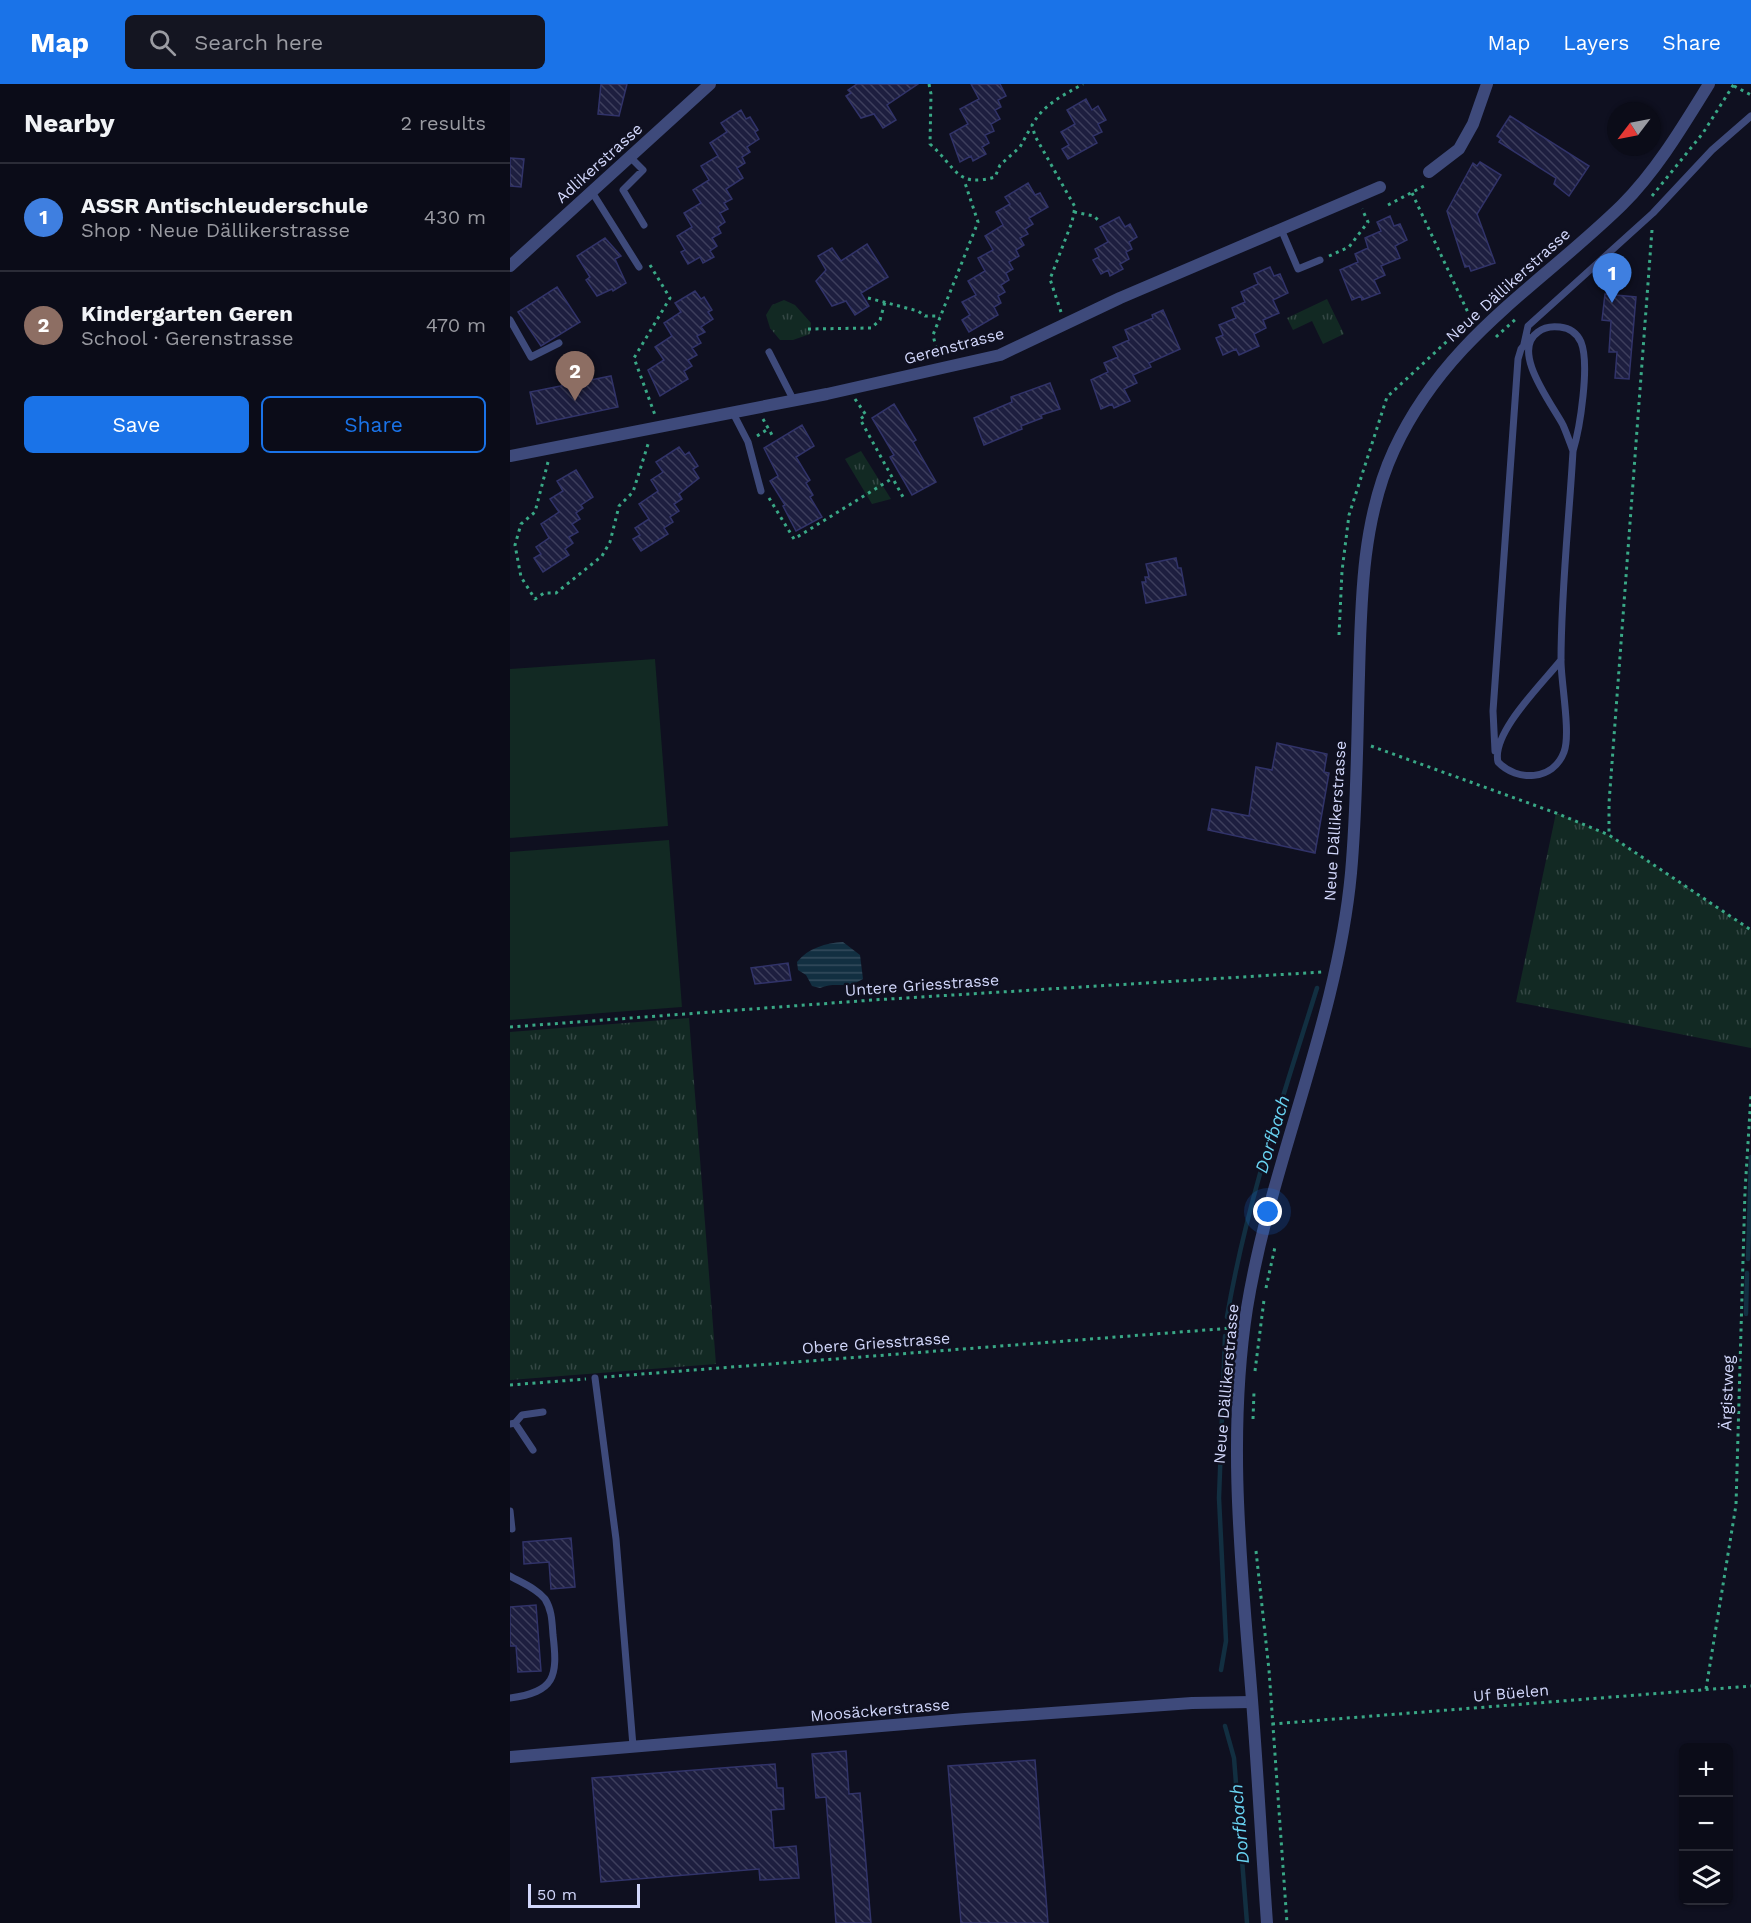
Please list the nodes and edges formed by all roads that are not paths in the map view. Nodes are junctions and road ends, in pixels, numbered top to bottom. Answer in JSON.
{"nodes":[{"id":1,"x":710,"y":84,"type":"edge"},
{"id":2,"x":1486,"y":84,"type":"edge"},
{"id":3,"x":1709,"y":84,"type":"edge"},
{"id":4,"x":1751,"y":116,"type":"edge"},
{"id":5,"x":630,"y":157,"type":"junction"},
{"id":6,"x":1429,"y":172,"type":"road end"},
{"id":7,"x":1380,"y":187,"type":"dead end"},
{"id":8,"x":592,"y":192,"type":"junction"},
{"id":9,"x":644,"y":225,"type":"dead end"},
{"id":10,"x":1281,"y":229,"type":"junction"},
{"id":11,"x":1320,"y":260,"type":"road end"},
{"id":12,"x":510,"y":266,"type":"edge"},
{"id":13,"x":639,"y":267,"type":"dead end"},
{"id":14,"x":510,"y":320,"type":"edge"},
{"id":15,"x":1532,"y":336,"type":"junction"},
{"id":16,"x":559,"y":343,"type":"dead end"},
{"id":17,"x":1524,"y":344,"type":"junction"},
{"id":18,"x":769,"y":352,"type":"dead end"},
{"id":19,"x":794,"y":401,"type":"junction"},
{"id":20,"x":734,"y":413,"type":"junction"},
{"id":21,"x":1573,"y":451,"type":"junction"},
{"id":22,"x":510,"y":456,"type":"edge"},
{"id":23,"x":761,"y":491,"type":"road end"},
{"id":24,"x":1561,"y":660,"type":"junction"},
{"id":25,"x":1496,"y":753,"type":"junction"},
{"id":26,"x":595,"y":1378,"type":"road end"},
{"id":27,"x":543,"y":1412,"type":"dead end"},
{"id":28,"x":513,"y":1424,"type":"edge"},
{"id":29,"x":534,"y":1450,"type":"dead end"},
{"id":30,"x":510,"y":1511,"type":"edge"},
{"id":31,"x":512,"y":1529,"type":"dead end"},
{"id":32,"x":510,"y":1576,"type":"edge"},
{"id":33,"x":510,"y":1698,"type":"edge"},
{"id":34,"x":1252,"y":1702,"type":"junction"},
{"id":35,"x":633,"y":1746,"type":"junction"},
{"id":36,"x":510,"y":1757,"type":"edge"},
{"id":37,"x":1267,"y":1923,"type":"edge"}],
"edges":[{"from":1,"to":5,"type":"street","name":"Adlikerstrasse"},
{"from":2,"to":6,"type":"street"},
{"from":3,"to":34,"type":"street","name":"Neue Dällikerstrasse"},
{"from":4,"to":17,"type":"lane"},
{"from":5,"to":8,"type":"street","name":"Adlikerstrasse"},
{"from":5,"to":9,"type":"lane"},
{"from":7,"to":10,"type":"street","name":"Gerenstrasse"},
{"from":8,"to":12,"type":"street","name":"Adlikerstrasse"},
{"from":8,"to":13,"type":"lane"},
{"from":10,"to":11,"type":"lane"},
{"from":10,"to":19,"type":"street","name":"Gerenstrasse"},
{"from":14,"to":16,"type":"lane"},
{"from":15,"to":17,"type":"lane"},
{"from":15,"to":21,"type":"lane"},
{"from":15,"to":21,"type":"lane"},
{"from":17,"to":25,"type":"lane"},
{"from":18,"to":19,"type":"lane"},
{"from":19,"to":20,"type":"street","name":"Gerenstrasse"},
{"from":20,"to":22,"type":"street","name":"Gerenstrasse"},
{"from":20,"to":23,"type":"lane"},
{"from":21,"to":24,"type":"lane"},
{"from":24,"to":25,"type":"lane"},
{"from":24,"to":25,"type":"lane"},
{"from":26,"to":35,"type":"lane"},
{"from":27,"to":28,"type":"lane"},
{"from":28,"to":29,"type":"lane"},
{"from":30,"to":31,"type":"lane"},
{"from":32,"to":33,"type":"lane"},
{"from":34,"to":35,"type":"street","name":"Moosäckerstrasse"},
{"from":34,"to":37,"type":"street","name":"Neue Dällikerstrasse"},
{"from":35,"to":36,"type":"street","name":"Moosäckerstrasse"}]}
